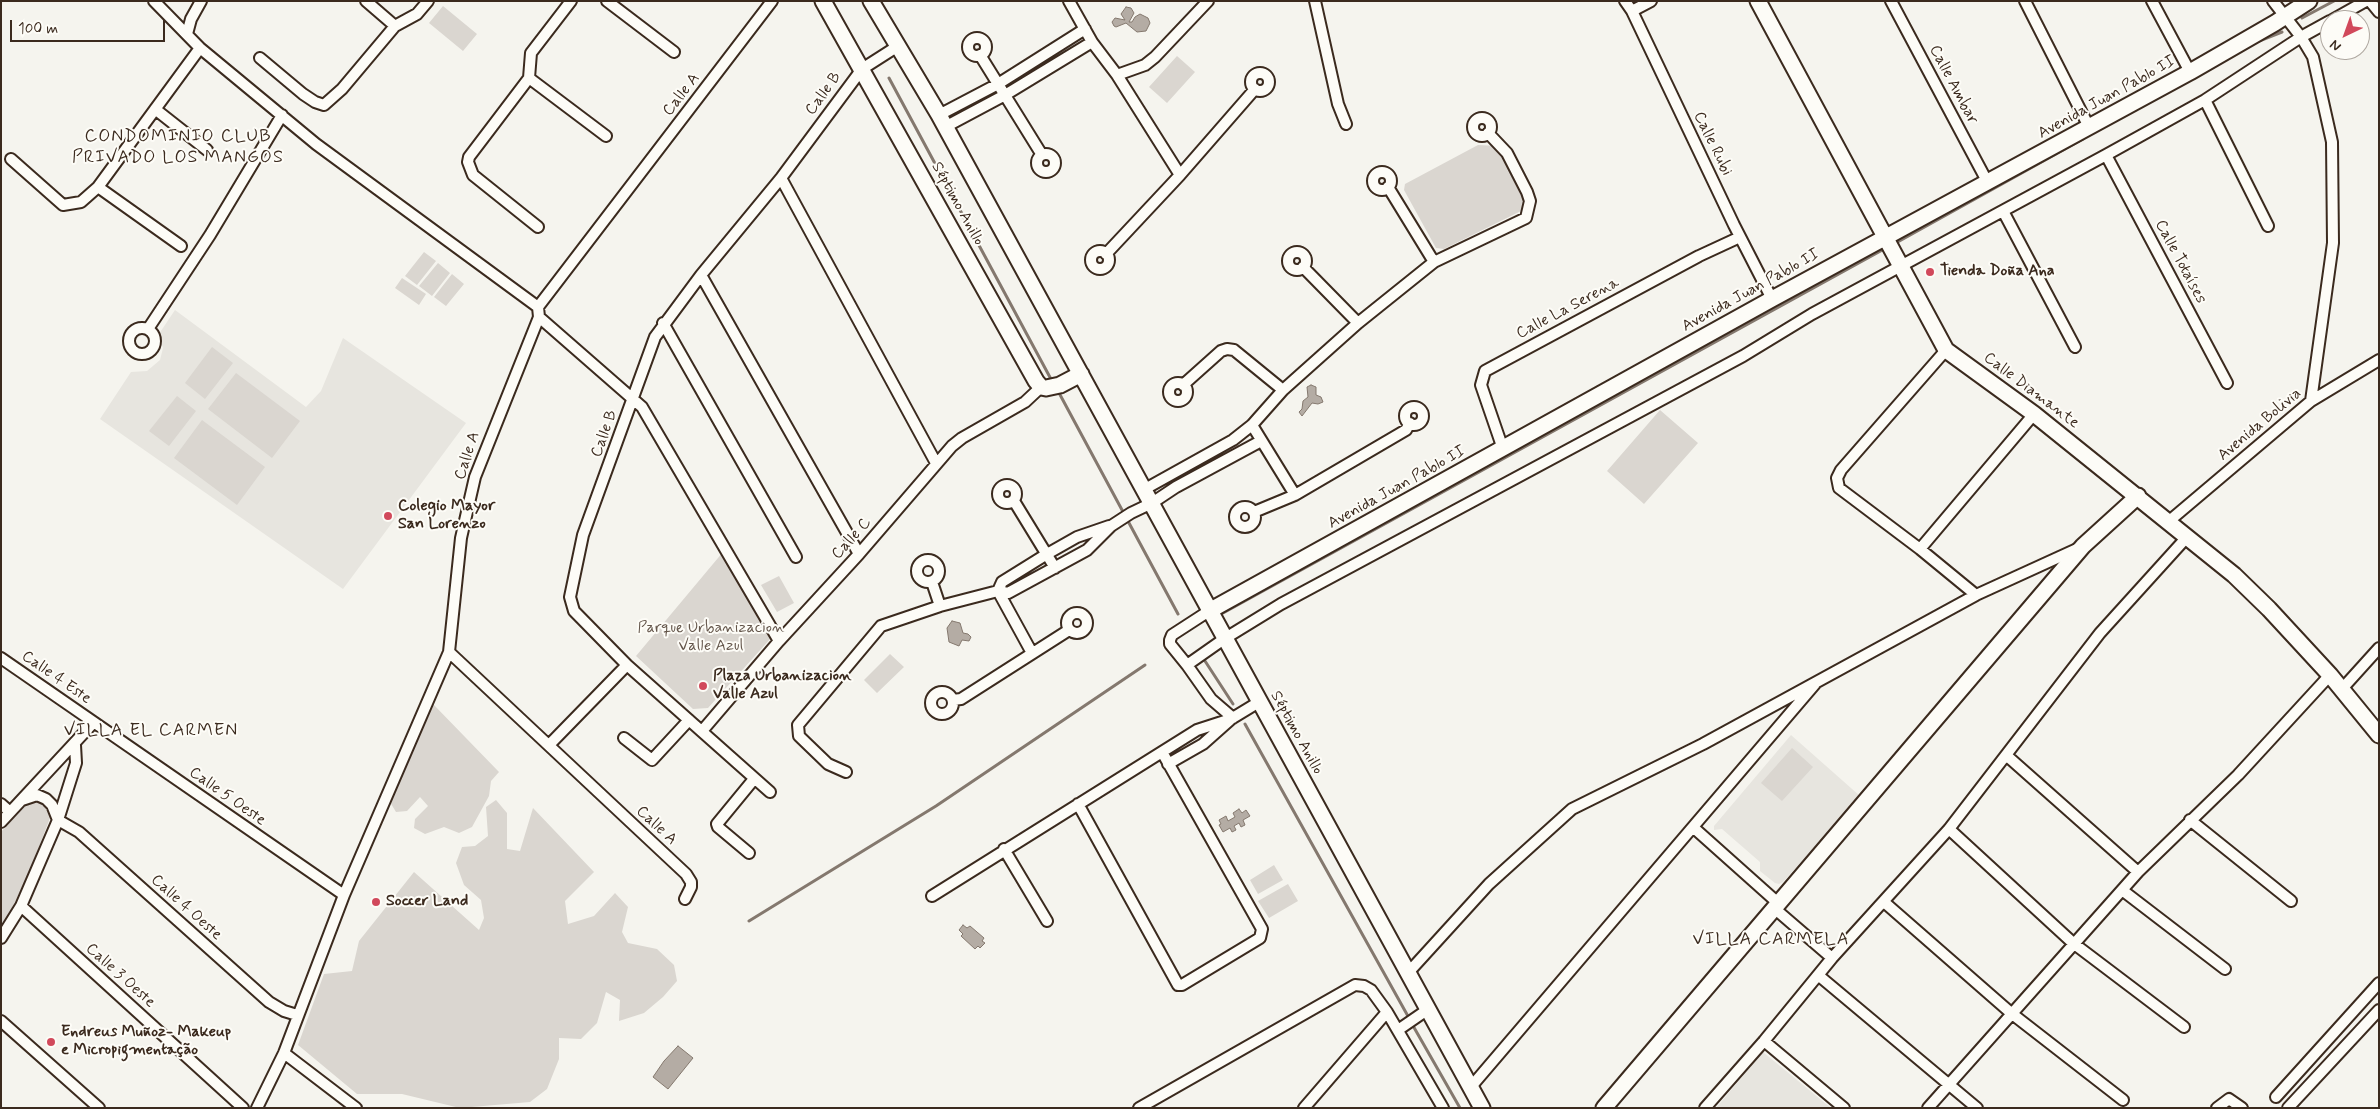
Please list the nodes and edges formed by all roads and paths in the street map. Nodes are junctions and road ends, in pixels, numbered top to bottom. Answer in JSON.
{"nodes":[{"id":1,"x":154,"y":1,"type":"edge"},
{"id":2,"x":201,"y":1,"type":"edge"},
{"id":3,"x":366,"y":1,"type":"edge"},
{"id":4,"x":428,"y":1,"type":"edge"},
{"id":5,"x":571,"y":1,"type":"edge"},
{"id":6,"x":608,"y":1,"type":"edge"},
{"id":7,"x":823,"y":1,"type":"edge"},
{"id":8,"x":871,"y":1,"type":"edge"},
{"id":9,"x":1069,"y":1,"type":"edge"},
{"id":10,"x":1208,"y":1,"type":"edge"},
{"id":11,"x":1316,"y":1,"type":"edge"},
{"id":12,"x":1625,"y":1,"type":"edge"},
{"id":13,"x":1651,"y":1,"type":"edge"},
{"id":14,"x":1758,"y":1,"type":"edge"},
{"id":15,"x":1891,"y":1,"type":"edge"},
{"id":16,"x":2025,"y":1,"type":"edge"},
{"id":17,"x":2152,"y":1,"type":"edge"},
{"id":18,"x":2273,"y":1,"type":"edge"},
{"id":19,"x":2309,"y":1,"type":"edge"},
{"id":20,"x":2366,"y":1,"type":"edge"},
{"id":21,"x":2370,"y":1,"type":"edge"},
{"id":22,"x":773,"y":2,"type":"edge"},
{"id":23,"x":2349,"y":10,"type":"edge"},
{"id":24,"x":1632,"y":11,"type":"junction"},
{"id":25,"x":2379,"y":12,"type":"edge"},
{"id":26,"x":2284,"y":18,"type":"junction"},
{"id":27,"x":396,"y":26,"type":"junction"},
{"id":28,"x":2320,"y":26,"type":"edge"},
{"id":29,"x":1085,"y":29,"type":"junction"},
{"id":30,"x":187,"y":34,"type":"junction"},
{"id":31,"x":2301,"y":37,"type":"junction"},
{"id":32,"x":1092,"y":42,"type":"junction"},
{"id":33,"x":898,"y":46,"type":"junction"},
{"id":34,"x":200,"y":48,"type":"junction"},
{"id":35,"x":674,"y":52,"type":"dead end"},
{"id":36,"x":980,"y":55,"type":"dead end"},
{"id":37,"x":260,"y":58,"type":"dead end"},
{"id":38,"x":862,"y":69,"type":"junction"},
{"id":39,"x":2190,"y":72,"type":"junction"},
{"id":40,"x":1117,"y":75,"type":"junction"},
{"id":41,"x":529,"y":78,"type":"junction"},
{"id":42,"x":998,"y":84,"type":"junction"},
{"id":43,"x":1255,"y":89,"type":"dead end"},
{"id":44,"x":1005,"y":95,"type":"junction"},
{"id":45,"x":2205,"y":100,"type":"junction"},
{"id":46,"x":155,"y":109,"type":"junction"},
{"id":47,"x":282,"y":115,"type":"junction"},
{"id":48,"x":942,"y":121,"type":"junction"},
{"id":49,"x":1346,"y":124,"type":"dead end"},
{"id":50,"x":2088,"y":127,"type":"junction"},
{"id":51,"x":1488,"y":133,"type":"dead end"},
{"id":52,"x":606,"y":136,"type":"dead end"},
{"id":53,"x":206,"y":150,"type":"dead end"},
{"id":54,"x":1042,"y":155,"type":"dead end"},
{"id":55,"x":2106,"y":156,"type":"junction"},
{"id":56,"x":11,"y":159,"type":"dead end"},
{"id":57,"x":1180,"y":175,"type":"junction"},
{"id":58,"x":781,"y":178,"type":"junction"},
{"id":59,"x":1988,"y":183,"type":"junction"},
{"id":60,"x":98,"y":187,"type":"junction"},
{"id":61,"x":1388,"y":187,"type":"dead end"},
{"id":62,"x":2003,"y":210,"type":"junction"},
{"id":63,"x":2268,"y":226,"type":"dead end"},
{"id":64,"x":538,"y":227,"type":"dead end"},
{"id":65,"x":1740,"y":237,"type":"junction"},
{"id":66,"x":1888,"y":245,"type":"junction"},
{"id":67,"x":181,"y":246,"type":"dead end"},
{"id":68,"x":1106,"y":254,"type":"dead end"},
{"id":69,"x":1434,"y":262,"type":"junction"},
{"id":70,"x":1901,"y":266,"type":"junction"},
{"id":71,"x":1302,"y":267,"type":"dead end"},
{"id":72,"x":701,"y":275,"type":"junction"},
{"id":73,"x":1772,"y":299,"type":"junction"},
{"id":74,"x":538,"y":312,"type":"junction"},
{"id":75,"x":663,"y":323,"type":"junction"},
{"id":76,"x":1358,"y":323,"type":"junction"},
{"id":77,"x":148,"y":329,"type":"dead end"},
{"id":78,"x":2074,"y":347,"type":"dead end"},
{"id":79,"x":1946,"y":350,"type":"junction"},
{"id":80,"x":2379,"y":360,"type":"edge"},
{"id":81,"x":1080,"y":374,"type":"junction"},
{"id":82,"x":2227,"y":383,"type":"dead end"},
{"id":83,"x":1183,"y":385,"type":"dead end"},
{"id":84,"x":1049,"y":386,"type":"junction"},
{"id":85,"x":1283,"y":390,"type":"junction"},
{"id":86,"x":634,"y":398,"type":"junction"},
{"id":87,"x":2311,"y":401,"type":"junction"},
{"id":88,"x":2034,"y":414,"type":"junction"},
{"id":89,"x":1410,"y":424,"type":"dead end"},
{"id":90,"x":1252,"y":425,"type":"junction"},
{"id":91,"x":1261,"y":440,"type":"junction"},
{"id":92,"x":1503,"y":449,"type":"junction"},
{"id":93,"x":936,"y":463,"type":"junction"},
{"id":94,"x":1145,"y":489,"type":"junction"},
{"id":95,"x":1295,"y":495,"type":"junction"},
{"id":96,"x":2138,"y":496,"type":"junction"},
{"id":97,"x":1014,"y":501,"type":"dead end"},
{"id":98,"x":1152,"y":503,"type":"junction"},
{"id":99,"x":1254,"y":512,"type":"dead end"},
{"id":100,"x":2168,"y":522,"type":"junction"},
{"id":101,"x":1114,"y":524,"type":"junction"},
{"id":102,"x":2187,"y":537,"type":"junction"},
{"id":103,"x":2083,"y":546,"type":"junction"},
{"id":104,"x":1920,"y":549,"type":"junction"},
{"id":105,"x":859,"y":554,"type":"junction"},
{"id":106,"x":1047,"y":554,"type":"junction"},
{"id":107,"x":796,"y":557,"type":"dead end"},
{"id":108,"x":1055,"y":568,"type":"junction"},
{"id":109,"x":932,"y":582,"type":"dead end"},
{"id":110,"x":998,"y":591,"type":"junction"},
{"id":111,"x":1976,"y":596,"type":"junction"},
{"id":112,"x":940,"y":606,"type":"junction"},
{"id":113,"x":1209,"y":611,"type":"junction"},
{"id":114,"x":1069,"y":630,"type":"dead end"},
{"id":115,"x":1224,"y":640,"type":"junction"},
{"id":116,"x":779,"y":641,"type":"junction"},
{"id":117,"x":2379,"y":648,"type":"edge"},
{"id":118,"x":448,"y":652,"type":"junction"},
{"id":119,"x":1032,"y":653,"type":"junction"},
{"id":120,"x":1,"y":658,"type":"edge"},
{"id":121,"x":627,"y":665,"type":"junction"},
{"id":122,"x":1187,"y":665,"type":"junction"},
{"id":123,"x":2330,"y":675,"type":"junction"},
{"id":124,"x":1819,"y":680,"type":"junction"},
{"id":125,"x":2341,"y":690,"type":"junction"},
{"id":126,"x":953,"y":700,"type":"dead end"},
{"id":127,"x":1259,"y":702,"type":"junction"},
{"id":128,"x":1232,"y":718,"type":"junction"},
{"id":129,"x":690,"y":720,"type":"junction"},
{"id":130,"x":93,"y":723,"type":"junction"},
{"id":131,"x":702,"y":731,"type":"junction"},
{"id":132,"x":2379,"y":735,"type":"edge"},
{"id":133,"x":624,"y":738,"type":"dead end"},
{"id":134,"x":76,"y":744,"type":"junction"},
{"id":135,"x":549,"y":745,"type":"junction"},
{"id":136,"x":1162,"y":752,"type":"junction"},
{"id":137,"x":2006,"y":755,"type":"junction"},
{"id":138,"x":1168,"y":764,"type":"junction"},
{"id":139,"x":846,"y":772,"type":"dead end"},
{"id":140,"x":754,"y":779,"type":"junction"},
{"id":141,"x":770,"y":792,"type":"dead end"},
{"id":142,"x":22,"y":800,"type":"junction"},
{"id":143,"x":1,"y":804,"type":"edge"},
{"id":144,"x":1078,"y":804,"type":"junction"},
{"id":145,"x":10,"y":812,"type":"junction"},
{"id":146,"x":58,"y":820,"type":"junction"},
{"id":147,"x":2190,"y":820,"type":"junction"},
{"id":148,"x":1,"y":822,"type":"edge"},
{"id":149,"x":1694,"y":828,"type":"junction"},
{"id":150,"x":1949,"y":829,"type":"junction"},
{"id":151,"x":1004,"y":849,"type":"junction"},
{"id":152,"x":749,"y":853,"type":"dead end"},
{"id":153,"x":2138,"y":872,"type":"junction"},
{"id":154,"x":2122,"y":890,"type":"junction"},
{"id":155,"x":344,"y":896,"type":"junction"},
{"id":156,"x":932,"y":896,"type":"dead end"},
{"id":157,"x":685,"y":899,"type":"dead end"},
{"id":158,"x":2291,"y":901,"type":"dead end"},
{"id":159,"x":1884,"y":902,"type":"junction"},
{"id":160,"x":1776,"y":905,"type":"junction"},
{"id":161,"x":21,"y":906,"type":"junction"},
{"id":162,"x":1047,"y":920,"type":"dead end"},
{"id":163,"x":1,"y":938,"type":"edge"},
{"id":164,"x":2073,"y":943,"type":"junction"},
{"id":165,"x":1832,"y":958,"type":"junction"},
{"id":166,"x":2225,"y":969,"type":"dead end"},
{"id":167,"x":1407,"y":974,"type":"junction"},
{"id":168,"x":1818,"y":975,"type":"junction"},
{"id":169,"x":2379,"y":983,"type":"edge"},
{"id":170,"x":2379,"y":1010,"type":"edge"},
{"id":171,"x":1388,"y":1012,"type":"junction"},
{"id":172,"x":1422,"y":1013,"type":"junction"},
{"id":173,"x":2011,"y":1013,"type":"junction"},
{"id":174,"x":297,"y":1015,"type":"junction"},
{"id":175,"x":1,"y":1021,"type":"edge"},
{"id":176,"x":2184,"y":1027,"type":"dead end"},
{"id":177,"x":1398,"y":1030,"type":"junction"},
{"id":178,"x":1764,"y":1042,"type":"junction"},
{"id":179,"x":284,"y":1053,"type":"junction"},
{"id":180,"x":1948,"y":1084,"type":"junction"},
{"id":181,"x":1470,"y":1088,"type":"junction"},
{"id":182,"x":2276,"y":1097,"type":"dead end"},
{"id":183,"x":2122,"y":1100,"type":"dead end"},
{"id":184,"x":99,"y":1108,"type":"edge"},
{"id":185,"x":243,"y":1108,"type":"edge"},
{"id":186,"x":257,"y":1108,"type":"edge"},
{"id":187,"x":356,"y":1108,"type":"edge"},
{"id":188,"x":1139,"y":1108,"type":"edge"},
{"id":189,"x":1304,"y":1108,"type":"edge"},
{"id":190,"x":1443,"y":1108,"type":"edge"},
{"id":191,"x":1482,"y":1108,"type":"edge"},
{"id":192,"x":1604,"y":1108,"type":"edge"},
{"id":193,"x":1705,"y":1108,"type":"edge"},
{"id":194,"x":1844,"y":1108,"type":"edge"},
{"id":195,"x":1928,"y":1108,"type":"edge"},
{"id":196,"x":1977,"y":1108,"type":"edge"},
{"id":197,"x":2217,"y":1108,"type":"edge"},
{"id":198,"x":2242,"y":1108,"type":"edge"},
{"id":199,"x":2288,"y":1108,"type":"edge"}],
"edges":[{"from":1,"to":30,"type":"street"},
{"from":2,"to":30,"type":"street"},
{"from":3,"to":27,"type":"street"},
{"from":4,"to":27,"type":"street"},
{"from":5,"to":41,"type":"street"},
{"from":6,"to":35,"type":"street"},
{"from":7,"to":38,"type":"main road","name":"Séptimo Anillo"},
{"from":8,"to":33,"type":"main road","name":"Séptimo Anillo"},
{"from":9,"to":29,"type":"street"},
{"from":10,"to":40,"type":"street"},
{"from":11,"to":49,"type":"street"},
{"from":12,"to":24,"type":"street","name":"Calle Rubi"},
{"from":13,"to":24,"type":"street"},
{"from":14,"to":66,"type":"main road","name":"Calle Diamante"},
{"from":15,"to":59,"type":"street","name":"Calle Ambar"},
{"from":16,"to":50,"type":"street"},
{"from":17,"to":39,"type":"street"},
{"from":18,"to":26,"type":"street"},
{"from":19,"to":26,"type":"main road","name":"Avenida Juan Pablo II"},
{"from":20,"to":23,"type":"street"},
{"from":21,"to":25,"type":"street"},
{"from":22,"to":74,"type":"street","name":"Calle A"},
{"from":24,"to":65,"type":"street","name":"Calle Rubi"},
{"from":26,"to":31,"type":"street"},
{"from":26,"to":39,"type":"main road","name":"Avenida Juan Pablo II"},
{"from":27,"to":37,"type":"street"},
{"from":28,"to":31,"type":"street"},
{"from":29,"to":32,"type":"street"},
{"from":29,"to":42,"type":"street"},
{"from":30,"to":34,"type":"street"},
{"from":31,"to":45,"type":"street"},
{"from":31,"to":87,"type":"street"},
{"from":32,"to":40,"type":"street"},
{"from":32,"to":44,"type":"street"},
{"from":33,"to":38,"type":"street"},
{"from":33,"to":48,"type":"main road","name":"Séptimo Anillo"},
{"from":34,"to":46,"type":"street"},
{"from":34,"to":47,"type":"street"},
{"from":36,"to":42,"type":"street"},
{"from":38,"to":58,"type":"street","name":"Calle B"},
{"from":38,"to":84,"type":"main road","name":"Séptimo Anillo"},
{"from":39,"to":50,"type":"main road","name":"Avenida Juan Pablo II"},
{"from":40,"to":57,"type":"street"},
{"from":41,"to":52,"type":"street"},
{"from":41,"to":64,"type":"street"},
{"from":42,"to":44,"type":"street"},
{"from":42,"to":48,"type":"street"},
{"from":43,"to":57,"type":"street"},
{"from":44,"to":48,"type":"street"},
{"from":44,"to":54,"type":"street"},
{"from":45,"to":55,"type":"street"},
{"from":45,"to":63,"type":"street"},
{"from":46,"to":53,"type":"street"},
{"from":46,"to":60,"type":"street"},
{"from":47,"to":74,"type":"street"},
{"from":47,"to":77,"type":"street"},
{"from":48,"to":81,"type":"main road","name":"Séptimo Anillo"},
{"from":50,"to":59,"type":"main road","name":"Avenida Juan Pablo II"},
{"from":51,"to":69,"type":"street"},
{"from":55,"to":62,"type":"street"},
{"from":55,"to":82,"type":"street","name":"Calle Totaíses"},
{"from":56,"to":60,"type":"street"},
{"from":57,"to":68,"type":"street"},
{"from":58,"to":72,"type":"street","name":"Calle B"},
{"from":58,"to":93,"type":"street"},
{"from":59,"to":66,"type":"main road","name":"Avenida Juan Pablo II"},
{"from":60,"to":67,"type":"street"},
{"from":61,"to":69,"type":"street"},
{"from":62,"to":70,"type":"street"},
{"from":62,"to":78,"type":"street"},
{"from":65,"to":73,"type":"street","name":"Calle Rubi"},
{"from":65,"to":92,"type":"street","name":"Calle La Serena"},
{"from":66,"to":70,"type":"main road","name":"Calle Diamante"},
{"from":66,"to":73,"type":"main road","name":"Avenida Juan Pablo II"},
{"from":69,"to":76,"type":"street"},
{"from":70,"to":79,"type":"main road","name":"Calle Diamante"},
{"from":70,"to":115,"type":"street"},
{"from":71,"to":76,"type":"street"},
{"from":72,"to":75,"type":"street","name":"Calle B"},
{"from":72,"to":105,"type":"street"},
{"from":73,"to":92,"type":"main road","name":"Avenida Juan Pablo II"},
{"from":74,"to":86,"type":"street"},
{"from":74,"to":118,"type":"street","name":"Calle A"},
{"from":75,"to":86,"type":"street","name":"Calle B"},
{"from":75,"to":107,"type":"street"},
{"from":76,"to":85,"type":"street"},
{"from":79,"to":88,"type":"main road","name":"Calle Diamante"},
{"from":79,"to":104,"type":"street"},
{"from":80,"to":87,"type":"street","name":"Avenida Bolivia"},
{"from":81,"to":84,"type":"main road"},
{"from":81,"to":94,"type":"main road","name":"Séptimo Anillo"},
{"from":83,"to":85,"type":"street"},
{"from":84,"to":93,"type":"street","name":"Calle C"},
{"from":85,"to":90,"type":"street"},
{"from":86,"to":116,"type":"street"},
{"from":86,"to":121,"type":"street","name":"Calle B"},
{"from":87,"to":100,"type":"street","name":"Avenida Bolivia"},
{"from":88,"to":96,"type":"main road","name":"Calle Diamante"},
{"from":88,"to":104,"type":"street"},
{"from":89,"to":95,"type":"street"},
{"from":90,"to":91,"type":"street"},
{"from":90,"to":94,"type":"street"},
{"from":91,"to":95,"type":"street"},
{"from":91,"to":98,"type":"street"},
{"from":92,"to":113,"type":"main road","name":"Avenida Juan Pablo II"},
{"from":93,"to":105,"type":"street","name":"Calle C"},
{"from":94,"to":98,"type":"main road","name":"Séptimo Anillo"},
{"from":95,"to":99,"type":"street"},
{"from":96,"to":100,"type":"main road","name":"Calle Diamante"},
{"from":96,"to":103,"type":"main road"},
{"from":97,"to":106,"type":"street"},
{"from":98,"to":101,"type":"street"},
{"from":98,"to":113,"type":"main road","name":"Séptimo Anillo"},
{"from":100,"to":102,"type":"main road","name":"Calle Diamante"},
{"from":101,"to":106,"type":"street"},
{"from":101,"to":108,"type":"street"},
{"from":102,"to":123,"type":"main road","name":"Calle Diamante"},
{"from":102,"to":137,"type":"street"},
{"from":103,"to":111,"type":"street"},
{"from":103,"to":160,"type":"main road"},
{"from":104,"to":111,"type":"street"},
{"from":105,"to":116,"type":"street","name":"Calle C"},
{"from":106,"to":108,"type":"street"},
{"from":106,"to":110,"type":"street"},
{"from":108,"to":110,"type":"street"},
{"from":109,"to":112,"type":"street"},
{"from":110,"to":112,"type":"street"},
{"from":110,"to":119,"type":"street"},
{"from":111,"to":124,"type":"street"},
{"from":112,"to":139,"type":"street"},
{"from":113,"to":115,"type":"main road","name":"Séptimo Anillo"},
{"from":113,"to":122,"type":"street"},
{"from":114,"to":119,"type":"street"},
{"from":115,"to":122,"type":"street"},
{"from":115,"to":127,"type":"main road","name":"Séptimo Anillo"},
{"from":116,"to":131,"type":"street","name":"Calle C"},
{"from":117,"to":125,"type":"street"},
{"from":118,"to":135,"type":"street","name":"Calle A"},
{"from":118,"to":155,"type":"street"},
{"from":119,"to":126,"type":"street"},
{"from":120,"to":130,"type":"street","name":"Calle 4 Este"},
{"from":121,"to":129,"type":"street","name":"Calle B"},
{"from":121,"to":135,"type":"street"},
{"from":122,"to":128,"type":"street"},
{"from":123,"to":125,"type":"main road","name":"Calle Diamante"},
{"from":123,"to":147,"type":"street"},
{"from":124,"to":149,"type":"street"},
{"from":124,"to":167,"type":"street"},
{"from":125,"to":132,"type":"main road","name":"Calle Diamante"},
{"from":127,"to":128,"type":"street"},
{"from":127,"to":167,"type":"main road","name":"Séptimo Anillo"},
{"from":128,"to":136,"type":"street"},
{"from":128,"to":138,"type":"street"},
{"from":129,"to":131,"type":"street","name":"Calle B"},
{"from":129,"to":133,"type":"street"},
{"from":130,"to":134,"type":"street"},
{"from":130,"to":155,"type":"street","name":"Calle 5 Oeste"},
{"from":131,"to":140,"type":"street","name":"Calle B"},
{"from":134,"to":142,"type":"street"},
{"from":134,"to":146,"type":"street"},
{"from":135,"to":157,"type":"street","name":"Calle A"},
{"from":136,"to":138,"type":"street"},
{"from":136,"to":144,"type":"street"},
{"from":137,"to":150,"type":"street"},
{"from":137,"to":153,"type":"street"},
{"from":138,"to":144,"type":"street"},
{"from":140,"to":141,"type":"street","name":"Calle B"},
{"from":140,"to":152,"type":"street"},
{"from":142,"to":145,"type":"street"},
{"from":142,"to":146,"type":"street"},
{"from":143,"to":145,"type":"street"},
{"from":144,"to":151,"type":"street"},
{"from":145,"to":148,"type":"street"},
{"from":146,"to":161,"type":"street"},
{"from":146,"to":174,"type":"street","name":"Calle 4 Oeste"},
{"from":147,"to":153,"type":"street"},
{"from":147,"to":158,"type":"street"},
{"from":149,"to":160,"type":"street"},
{"from":149,"to":181,"type":"street"},
{"from":150,"to":159,"type":"street"},
{"from":150,"to":164,"type":"street"},
{"from":151,"to":156,"type":"street"},
{"from":151,"to":162,"type":"street"},
{"from":153,"to":154,"type":"street"},
{"from":154,"to":164,"type":"street"},
{"from":154,"to":166,"type":"street"},
{"from":155,"to":174,"type":"street"},
{"from":159,"to":165,"type":"street"},
{"from":159,"to":173,"type":"street"},
{"from":160,"to":165,"type":"street"},
{"from":160,"to":192,"type":"main road"},
{"from":161,"to":163,"type":"street"},
{"from":161,"to":185,"type":"street","name":"Calle 3 Oeste"},
{"from":164,"to":173,"type":"street"},
{"from":164,"to":176,"type":"street"},
{"from":165,"to":168,"type":"street"},
{"from":167,"to":172,"type":"main road","name":"Séptimo Anillo"},
{"from":168,"to":178,"type":"street"},
{"from":168,"to":180,"type":"street"},
{"from":169,"to":182,"type":"street"},
{"from":170,"to":199,"type":"street"},
{"from":171,"to":177,"type":"street"},
{"from":171,"to":188,"type":"street"},
{"from":171,"to":189,"type":"street"},
{"from":172,"to":177,"type":"street"},
{"from":172,"to":181,"type":"main road","name":"Séptimo Anillo"},
{"from":173,"to":180,"type":"street"},
{"from":173,"to":183,"type":"street"},
{"from":174,"to":179,"type":"street"},
{"from":175,"to":184,"type":"street"},
{"from":177,"to":190,"type":"street"},
{"from":178,"to":193,"type":"street"},
{"from":178,"to":194,"type":"street"},
{"from":179,"to":186,"type":"street"},
{"from":179,"to":187,"type":"street"},
{"from":180,"to":195,"type":"street"},
{"from":180,"to":196,"type":"street"},
{"from":181,"to":191,"type":"main road","name":"Séptimo Anillo"},
{"from":197,"to":198,"type":"street"}]}
